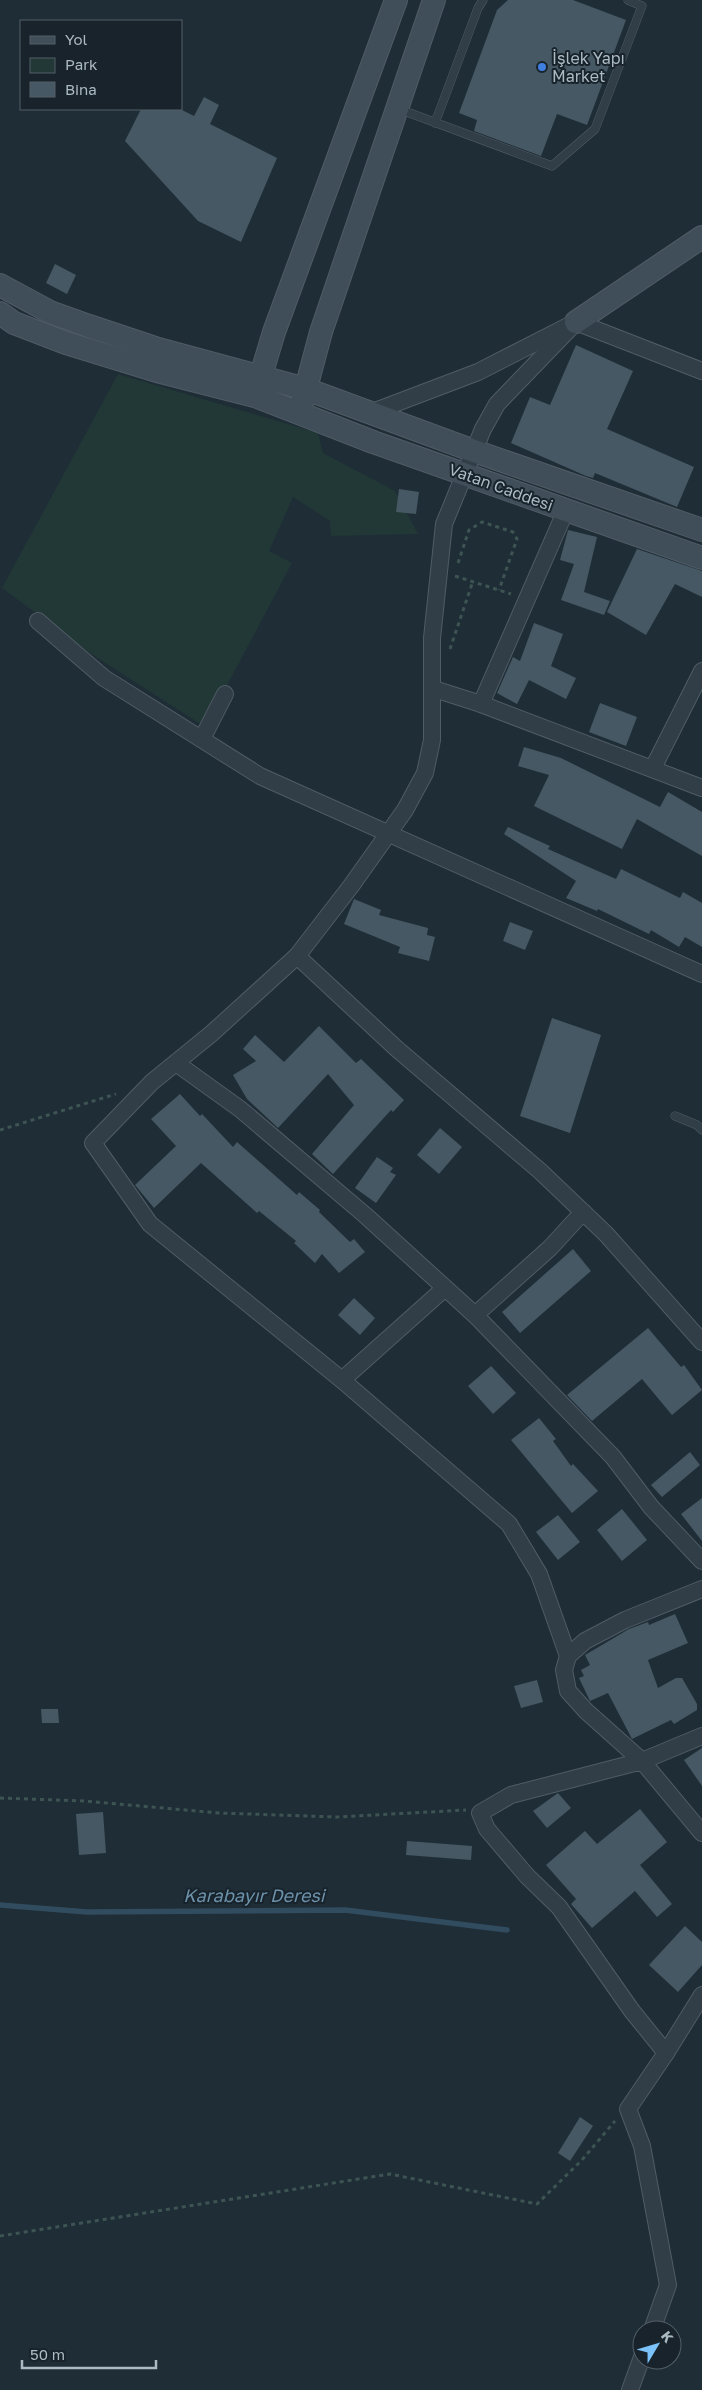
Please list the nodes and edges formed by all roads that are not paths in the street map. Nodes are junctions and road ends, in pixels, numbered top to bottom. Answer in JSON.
{"nodes":[{"id":1,"x":396,"y":0,"type":"edge"},
{"id":2,"x":434,"y":0,"type":"edge"},
{"id":3,"x":483,"y":0,"type":"edge"},
{"id":4,"x":628,"y":0,"type":"edge"},
{"id":5,"x":397,"y":109,"type":"junction"},
{"id":6,"x":435,"y":123,"type":"junction"},
{"id":7,"x":702,"y":237,"type":"edge"},
{"id":8,"x":0,"y":284,"type":"edge"},
{"id":9,"x":0,"y":313,"type":"edge"},
{"id":10,"x":576,"y":322,"type":"junction"},
{"id":11,"x":702,"y":371,"type":"edge"},
{"id":12,"x":258,"y":387,"type":"junction"},
{"id":13,"x":306,"y":389,"type":"junction"},
{"id":14,"x":370,"y":413,"type":"junction"},
{"id":15,"x":300,"y":414,"type":"junction"},
{"id":16,"x":474,"y":451,"type":"junction"},
{"id":17,"x":464,"y":473,"type":"junction"},
{"id":18,"x":566,"y":510,"type":"junction"},
{"id":19,"x":702,"y":530,"type":"edge"},
{"id":20,"x":702,"y":558,"type":"edge"},
{"id":21,"x":38,"y":621,"type":"dead end"},
{"id":22,"x":702,"y":671,"type":"edge"},
{"id":23,"x":434,"y":689,"type":"junction"},
{"id":24,"x":225,"y":694,"type":"dead end"},
{"id":25,"x":481,"y":704,"type":"junction"},
{"id":26,"x":202,"y":739,"type":"junction"},
{"id":27,"x":652,"y":768,"type":"junction"},
{"id":28,"x":702,"y":788,"type":"edge"},
{"id":29,"x":388,"y":834,"type":"junction"},
{"id":30,"x":297,"y":956,"type":"junction"},
{"id":31,"x":702,"y":974,"type":"edge"},
{"id":32,"x":176,"y":1063,"type":"junction"},
{"id":33,"x":675,"y":1116,"type":"dead end"},
{"id":34,"x":702,"y":1130,"type":"edge"},
{"id":35,"x":583,"y":1212,"type":"junction"},
{"id":36,"x":445,"y":1288,"type":"junction"},
{"id":37,"x":475,"y":1315,"type":"junction"},
{"id":38,"x":700,"y":1336,"type":"edge"},
{"id":39,"x":342,"y":1380,"type":"junction"},
{"id":40,"x":702,"y":1561,"type":"edge"},
{"id":41,"x":702,"y":1589,"type":"edge"},
{"id":42,"x":568,"y":1656,"type":"junction"},
{"id":43,"x":702,"y":1736,"type":"edge"},
{"id":44,"x":642,"y":1761,"type":"junction"},
{"id":45,"x":702,"y":1834,"type":"edge"},
{"id":46,"x":702,"y":1995,"type":"edge"},
{"id":47,"x":666,"y":2053,"type":"junction"},
{"id":48,"x":656,"y":2320,"type":"edge"},
{"id":49,"x":637,"y":2370,"type":"edge"},
{"id":50,"x":630,"y":2390,"type":"edge"}],
"edges":[{"from":1,"to":12,"type":"main road"},
{"from":2,"to":5,"type":"main road"},
{"from":3,"to":6,"type":"lane"},
{"from":4,"to":6,"type":"lane"},
{"from":5,"to":6,"type":"lane"},
{"from":5,"to":13,"type":"main road"},
{"from":7,"to":10,"type":"main road"},
{"from":8,"to":12,"type":"main road"},
{"from":9,"to":12,"type":"main road"},
{"from":10,"to":11,"type":"street"},
{"from":10,"to":14,"type":"street"},
{"from":10,"to":16,"type":"street"},
{"from":12,"to":13,"type":"main road","name":"Vatan Caddesi"},
{"from":12,"to":15,"type":"main road","name":"Vatan Caddesi"},
{"from":13,"to":14,"type":"main road","name":"Vatan Caddesi"},
{"from":13,"to":15,"type":"main road"},
{"from":14,"to":16,"type":"main road","name":"Vatan Caddesi"},
{"from":15,"to":17,"type":"main road","name":"Vatan Caddesi"},
{"from":16,"to":17,"type":"street"},
{"from":16,"to":19,"type":"main road","name":"Vatan Caddesi"},
{"from":17,"to":18,"type":"main road","name":"Vatan Caddesi"},
{"from":17,"to":23,"type":"street"},
{"from":18,"to":20,"type":"main road","name":"Vatan Caddesi"},
{"from":18,"to":25,"type":"street"},
{"from":21,"to":26,"type":"street"},
{"from":22,"to":27,"type":"street"},
{"from":23,"to":25,"type":"street"},
{"from":23,"to":29,"type":"street"},
{"from":24,"to":26,"type":"street"},
{"from":25,"to":27,"type":"street"},
{"from":26,"to":29,"type":"street"},
{"from":27,"to":28,"type":"street"},
{"from":29,"to":30,"type":"street"},
{"from":29,"to":31,"type":"street"},
{"from":30,"to":32,"type":"street"},
{"from":30,"to":35,"type":"street"},
{"from":32,"to":36,"type":"street"},
{"from":32,"to":39,"type":"street"},
{"from":33,"to":34,"type":"lane"},
{"from":35,"to":37,"type":"street"},
{"from":35,"to":38,"type":"street"},
{"from":36,"to":37,"type":"street"},
{"from":36,"to":39,"type":"street"},
{"from":37,"to":40,"type":"street"},
{"from":39,"to":42,"type":"street"},
{"from":41,"to":42,"type":"street"},
{"from":42,"to":44,"type":"street"},
{"from":43,"to":44,"type":"street"},
{"from":44,"to":45,"type":"street"},
{"from":44,"to":47,"type":"street"},
{"from":46,"to":47,"type":"street"},
{"from":47,"to":48,"type":"street"},
{"from":49,"to":50,"type":"street"}]}
